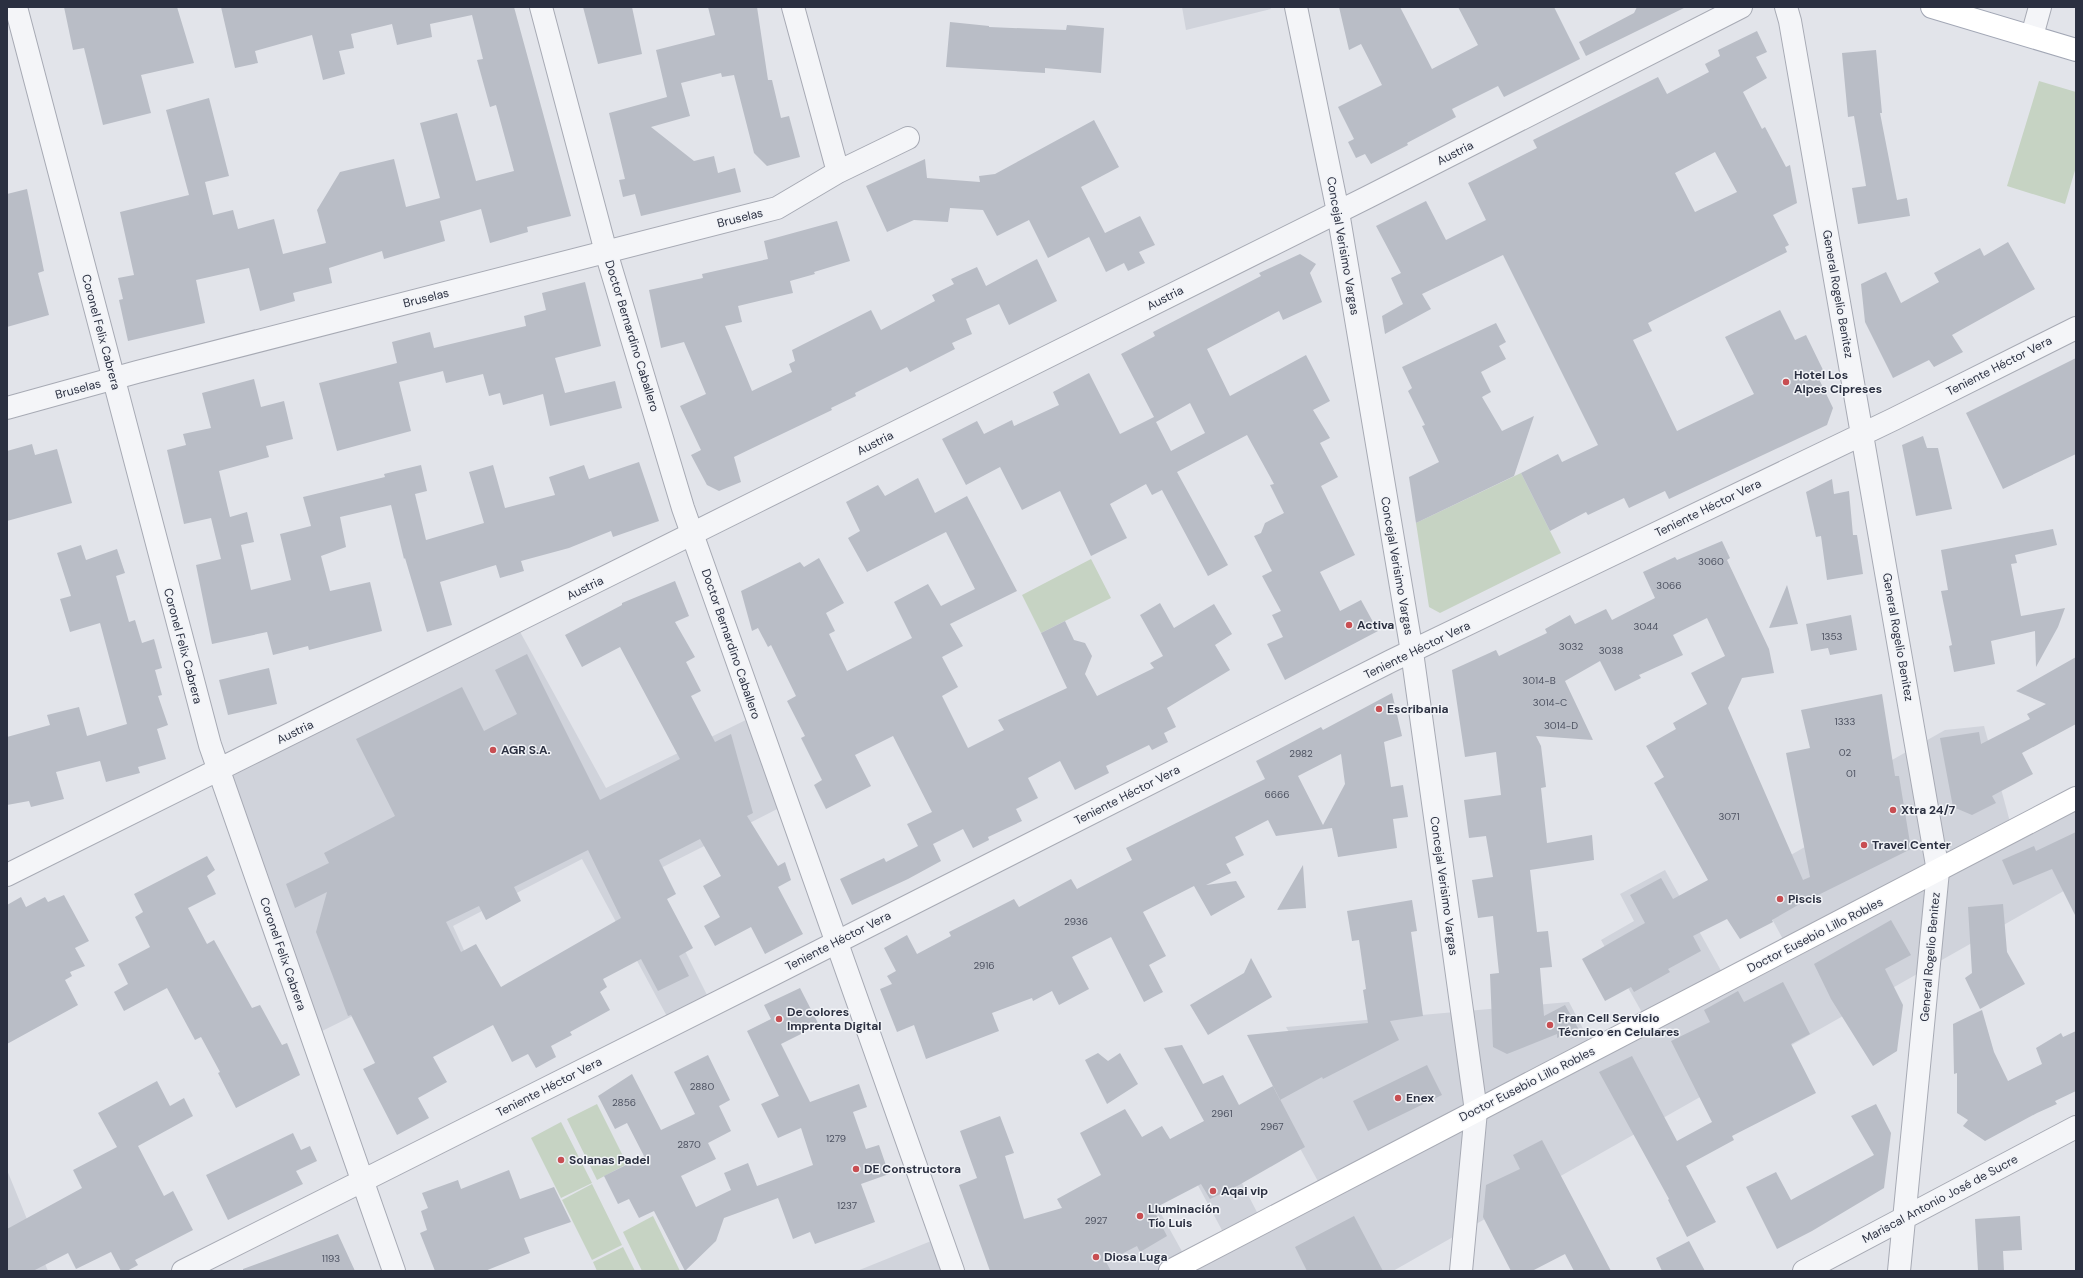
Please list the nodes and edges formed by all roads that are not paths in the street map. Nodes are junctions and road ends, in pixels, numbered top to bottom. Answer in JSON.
{"nodes":[{"id":1,"x":16,"y":7,"type":"edge"},
{"id":2,"x":541,"y":7,"type":"edge"},
{"id":3,"x":793,"y":7,"type":"edge"},
{"id":4,"x":1296,"y":7,"type":"edge"},
{"id":5,"x":1741,"y":7,"type":"edge"},
{"id":6,"x":1786,"y":7,"type":"edge"},
{"id":7,"x":1932,"y":7,"type":"edge"},
{"id":8,"x":2040,"y":7,"type":"edge"},
{"id":9,"x":2032,"y":36,"type":"junction"},
{"id":10,"x":2076,"y":50,"type":"edge"},
{"id":11,"x":908,"y":138,"type":"dead end"},
{"id":12,"x":838,"y":172,"type":"junction"},
{"id":13,"x":1338,"y":212,"type":"junction"},
{"id":14,"x":606,"y":252,"type":"junction"},
{"id":15,"x":2076,"y":328,"type":"edge"},
{"id":16,"x":113,"y":379,"type":"junction"},
{"id":17,"x":7,"y":408,"type":"edge"},
{"id":18,"x":1863,"y":433,"type":"junction"},
{"id":19,"x":692,"y":534,"type":"junction"},
{"id":20,"x":1412,"y":652,"type":"junction"},
{"id":21,"x":218,"y":770,"type":"junction"},
{"id":22,"x":2076,"y":798,"type":"edge"},
{"id":23,"x":1938,"y":871,"type":"junction"},
{"id":24,"x":7,"y":875,"type":"edge"},
{"id":25,"x":836,"y":942,"type":"junction"},
{"id":26,"x":1476,"y":1111,"type":"junction"},
{"id":27,"x":2076,"y":1127,"type":"edge"},
{"id":28,"x":362,"y":1182,"type":"junction"},
{"id":29,"x":1906,"y":1216,"type":"junction"},
{"id":30,"x":183,"y":1271,"type":"edge"},
{"id":31,"x":394,"y":1271,"type":"edge"},
{"id":32,"x":953,"y":1271,"type":"edge"},
{"id":33,"x":1170,"y":1271,"type":"edge"},
{"id":34,"x":1461,"y":1271,"type":"edge"},
{"id":35,"x":1804,"y":1271,"type":"edge"},
{"id":36,"x":1899,"y":1271,"type":"edge"}],
"edges":[{"from":1,"to":16,"type":"street","name":"Coronel Felix Cabrera"},
{"from":2,"to":14,"type":"street","name":"Doctor Bernardino Caballero"},
{"from":3,"to":12,"type":"street"},
{"from":4,"to":13,"type":"street","name":"Concejal Verisimo Vargas"},
{"from":5,"to":13,"type":"street","name":"Austria"},
{"from":6,"to":18,"type":"street","name":"General Rogelio Benitez"},
{"from":7,"to":9,"type":"main road"},
{"from":8,"to":9,"type":"street"},
{"from":9,"to":10,"type":"main road"},
{"from":11,"to":12,"type":"street","name":"Bruselas"},
{"from":12,"to":14,"type":"street","name":"Bruselas"},
{"from":13,"to":19,"type":"street","name":"Austria"},
{"from":13,"to":20,"type":"street","name":"Concejal Verisimo Vargas"},
{"from":14,"to":16,"type":"street","name":"Bruselas"},
{"from":14,"to":19,"type":"street","name":"Doctor Bernardino Caballero"},
{"from":15,"to":18,"type":"street","name":"Teniente Héctor Vera"},
{"from":16,"to":17,"type":"street","name":"Bruselas"},
{"from":16,"to":21,"type":"street","name":"Coronel Felix Cabrera"},
{"from":18,"to":20,"type":"street","name":"Teniente Héctor Vera"},
{"from":18,"to":23,"type":"street","name":"General Rogelio Benitez"},
{"from":19,"to":21,"type":"street","name":"Austria"},
{"from":19,"to":25,"type":"street","name":"Doctor Bernardino Caballero"},
{"from":20,"to":25,"type":"street","name":"Teniente Héctor Vera"},
{"from":20,"to":26,"type":"street","name":"Concejal Verisimo Vargas"},
{"from":21,"to":24,"type":"street","name":"Austria"},
{"from":21,"to":28,"type":"street","name":"Coronel Felix Cabrera"},
{"from":22,"to":23,"type":"main road","name":"Doctor Eusebio Lillo Robles"},
{"from":23,"to":26,"type":"main road","name":"Doctor Eusebio Lillo Robles"},
{"from":23,"to":29,"type":"street","name":"General Rogelio Benitez"},
{"from":25,"to":28,"type":"street","name":"Teniente Héctor Vera"},
{"from":25,"to":32,"type":"street","name":"Doctor Bernardino Caballero"},
{"from":26,"to":33,"type":"main road","name":"Doctor Eusebio Lillo Robles"},
{"from":26,"to":34,"type":"street","name":"Concejal Verisimo Vargas"},
{"from":27,"to":29,"type":"street","name":"Mariscal Antonio José de Sucre"},
{"from":28,"to":30,"type":"street","name":"Teniente Héctor Vera"},
{"from":28,"to":31,"type":"street","name":"Coronel Felix Cabrera"},
{"from":29,"to":35,"type":"street","name":"Mariscal Antonio José de Sucre"},
{"from":29,"to":36,"type":"street","name":"General Rogelio Benitez"}]}
